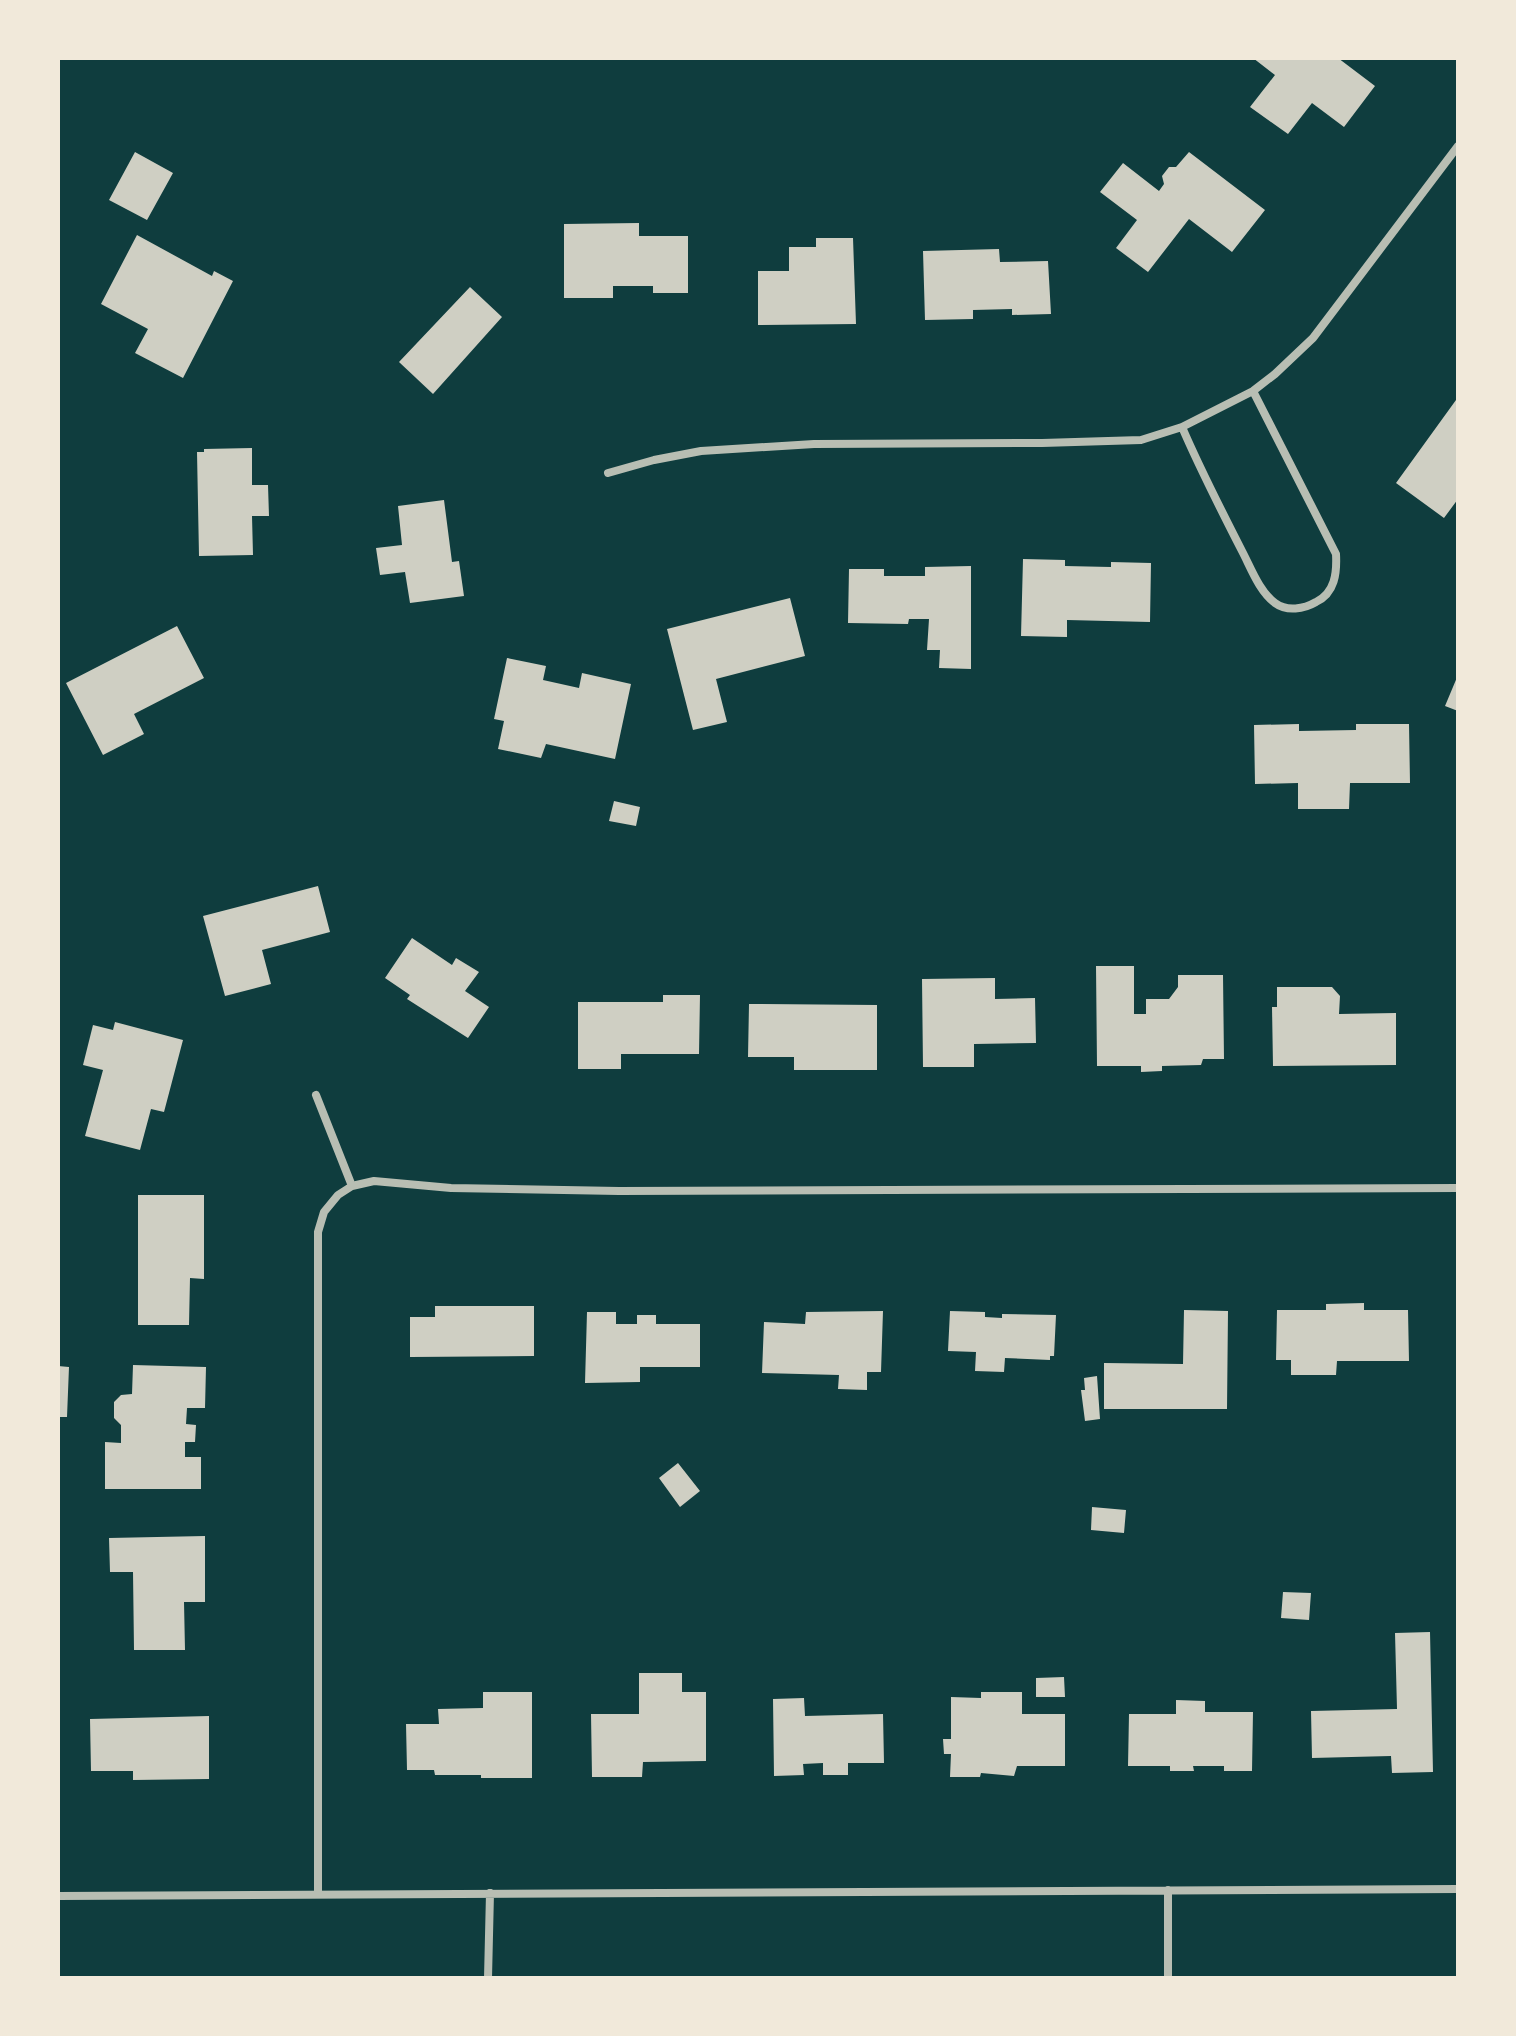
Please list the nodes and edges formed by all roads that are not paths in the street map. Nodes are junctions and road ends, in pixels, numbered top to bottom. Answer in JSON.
{"nodes":[{"id":1,"x":1458,"y":146,"type":"edge"},
{"id":2,"x":1253,"y":391,"type":"junction"},
{"id":3,"x":1182,"y":427,"type":"junction"},
{"id":4,"x":608,"y":473,"type":"dead end"},
{"id":5,"x":316,"y":1095,"type":"dead end"},
{"id":6,"x":352,"y":1186,"type":"junction"},
{"id":7,"x":1458,"y":1188,"type":"edge"},
{"id":8,"x":1458,"y":1889,"type":"edge"},
{"id":9,"x":1168,"y":1890,"type":"junction"},
{"id":10,"x":318,"y":1893,"type":"junction"},
{"id":11,"x":490,"y":1893,"type":"junction"},
{"id":12,"x":58,"y":1896,"type":"edge"},
{"id":13,"x":488,"y":1978,"type":"edge"},
{"id":14,"x":1168,"y":1978,"type":"edge"}],
"edges":[{"from":1,"to":2,"type":"street"},
{"from":2,"to":3,"type":"street"},
{"from":2,"to":3,"type":"street"},
{"from":3,"to":4,"type":"street"},
{"from":5,"to":6,"type":"street"},
{"from":6,"to":7,"type":"street"},
{"from":6,"to":10,"type":"street"},
{"from":8,"to":9,"type":"street"},
{"from":9,"to":11,"type":"street"},
{"from":9,"to":14,"type":"street"},
{"from":10,"to":11,"type":"street"},
{"from":10,"to":12,"type":"street"},
{"from":11,"to":13,"type":"street"}]}
